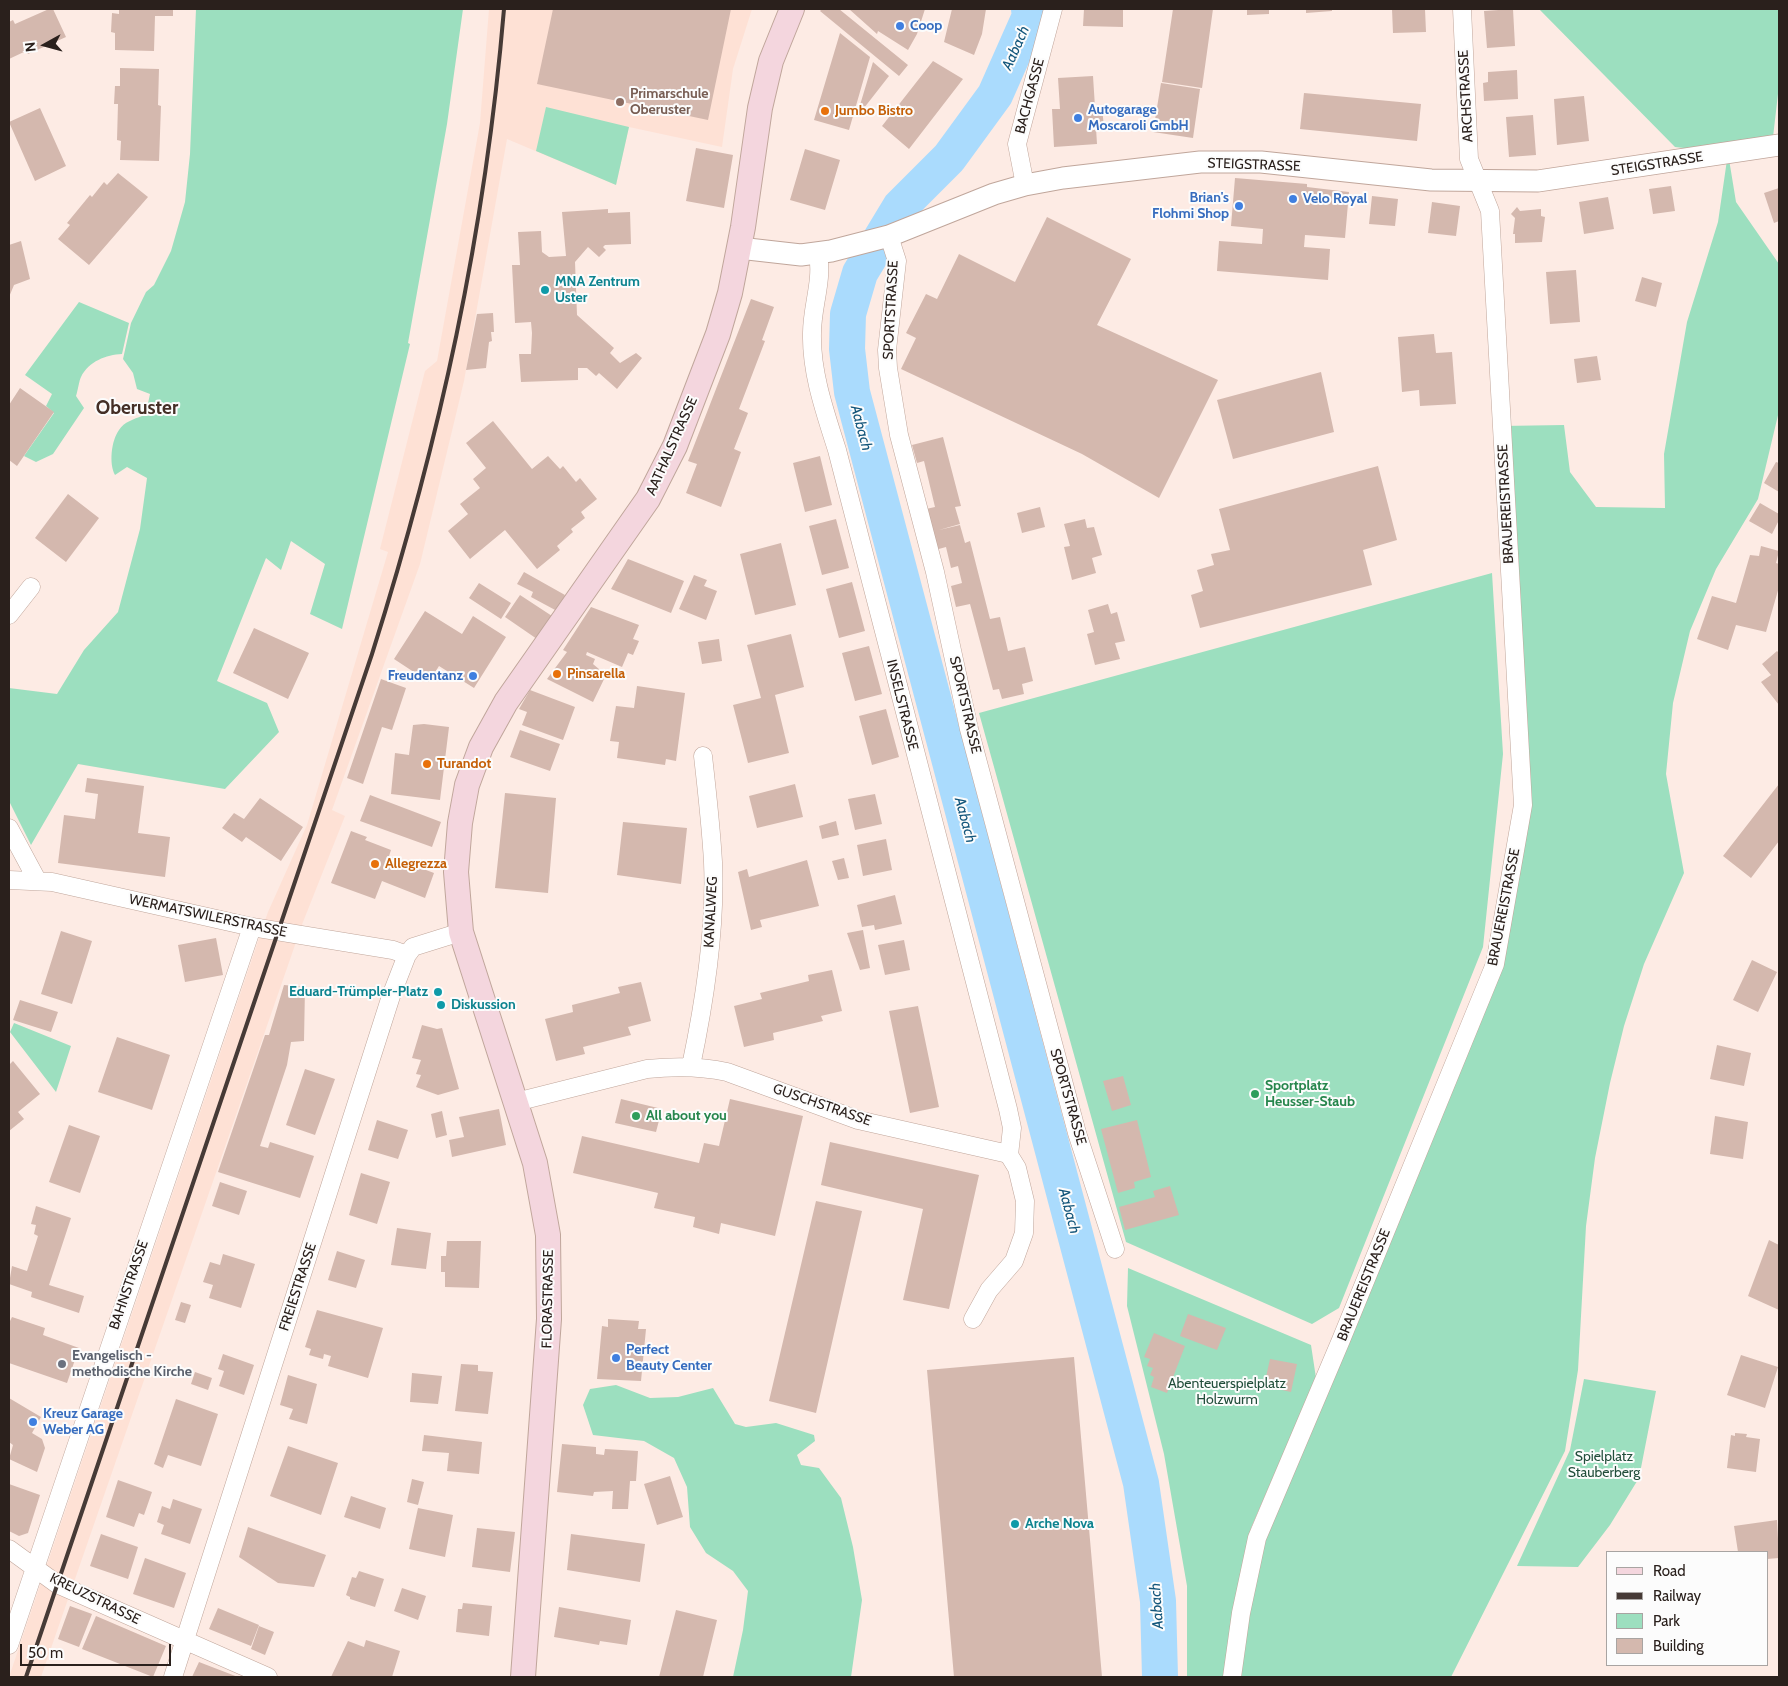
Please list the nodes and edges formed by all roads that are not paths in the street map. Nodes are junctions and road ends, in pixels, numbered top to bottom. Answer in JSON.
{"nodes":[{"id":1,"x":792,"y":9,"type":"edge"},
{"id":2,"x":1053,"y":9,"type":"edge"},
{"id":3,"x":1462,"y":9,"type":"edge"},
{"id":4,"x":1779,"y":145,"type":"edge"},
{"id":5,"x":1477,"y":181,"type":"junction"},
{"id":6,"x":1025,"y":185,"type":"junction"},
{"id":7,"x":895,"y":237,"type":"junction"},
{"id":8,"x":739,"y":248,"type":"junction"},
{"id":9,"x":818,"y":254,"type":"junction"},
{"id":10,"x":31,"y":587,"type":"dead end"},
{"id":11,"x":9,"y":615,"type":"edge"},
{"id":12,"x":704,"y":756,"type":"dead end"},
{"id":13,"x":9,"y":828,"type":"edge"},
{"id":14,"x":9,"y":880,"type":"edge"},
{"id":15,"x":37,"y":880,"type":"junction"},
{"id":16,"x":252,"y":927,"type":"junction"},
{"id":17,"x":461,"y":932,"type":"junction"},
{"id":18,"x":407,"y":955,"type":"junction"},
{"id":19,"x":690,"y":1066,"type":"junction"},
{"id":20,"x":516,"y":1102,"type":"junction"},
{"id":21,"x":1009,"y":1155,"type":"junction"},
{"id":22,"x":1116,"y":1249,"type":"dead end"},
{"id":23,"x":973,"y":1319,"type":"dead end"},
{"id":24,"x":9,"y":1549,"type":"edge"},
{"id":25,"x":34,"y":1566,"type":"junction"},
{"id":26,"x":185,"y":1642,"type":"junction"},
{"id":27,"x":9,"y":1645,"type":"edge"},
{"id":28,"x":173,"y":1677,"type":"edge"},
{"id":29,"x":268,"y":1677,"type":"edge"},
{"id":30,"x":524,"y":1677,"type":"edge"},
{"id":31,"x":1232,"y":1677,"type":"edge"}],
"edges":[{"from":1,"to":8,"type":"main road","name":"AATHALSTRASSE"},
{"from":2,"to":6,"type":"street","name":"BACHGASSE"},
{"from":3,"to":5,"type":"street","name":"ARCHSTRASSE"},
{"from":4,"to":5,"type":"street","name":"STEIGSTRASSE"},
{"from":5,"to":6,"type":"street","name":"STEIGSTRASSE"},
{"from":5,"to":31,"type":"street","name":"BRAUEREISTRASSE"},
{"from":6,"to":7,"type":"street","name":"STEIGSTRASSE"},
{"from":7,"to":9,"type":"street","name":"STEIGSTRASSE"},
{"from":7,"to":22,"type":"street","name":"SPORTSTRASSE"},
{"from":8,"to":9,"type":"street","name":"STEIGSTRASSE"},
{"from":8,"to":17,"type":"main road","name":"AATHALSTRASSE"},
{"from":9,"to":21,"type":"street","name":"INSELSTRASSE"},
{"from":10,"to":11,"type":"street"},
{"from":12,"to":19,"type":"street","name":"KANALWEG"},
{"from":13,"to":15,"type":"street"},
{"from":14,"to":15,"type":"street","name":"WERMATSWILERSTRASSE"},
{"from":15,"to":16,"type":"street","name":"WERMATSWILERSTRASSE"},
{"from":16,"to":18,"type":"street","name":"WERMATSWILERSTRASSE"},
{"from":16,"to":25,"type":"street","name":"BAHNSTRASSE"},
{"from":17,"to":18,"type":"street"},
{"from":17,"to":20,"type":"main road","name":"FLORASTRASSE"},
{"from":18,"to":26,"type":"street","name":"FREIESTRASSE"},
{"from":19,"to":20,"type":"street","name":"GUSCHSTRASSE"},
{"from":19,"to":21,"type":"street","name":"GUSCHSTRASSE"},
{"from":20,"to":30,"type":"main road","name":"FLORASTRASSE"},
{"from":21,"to":23,"type":"street"},
{"from":24,"to":25,"type":"street","name":"KREUZSTRASSE"},
{"from":25,"to":26,"type":"street","name":"KREUZSTRASSE"},
{"from":25,"to":27,"type":"street","name":"BAHNSTRASSE"},
{"from":26,"to":28,"type":"street","name":"FREIESTRASSE"},
{"from":26,"to":29,"type":"street","name":"KREUZSTRASSE"}]}
